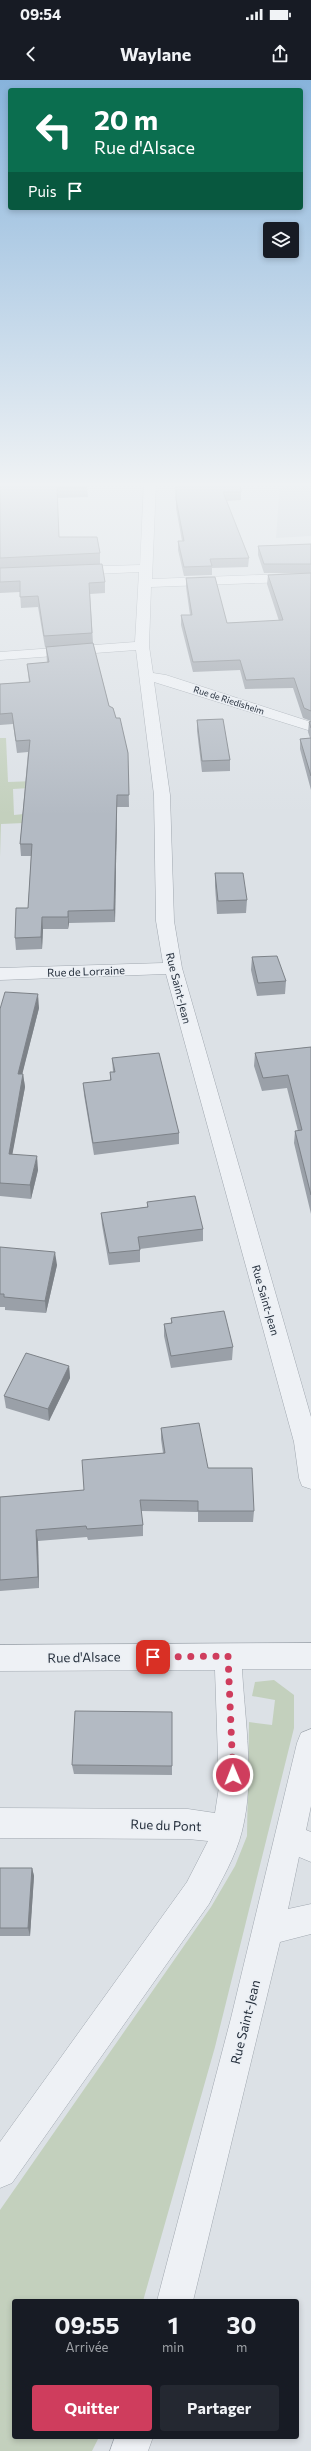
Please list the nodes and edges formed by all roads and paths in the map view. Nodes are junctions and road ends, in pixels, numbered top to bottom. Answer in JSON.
{"nodes":[{"id":1,"x":145,"y":594,"type":"edge"},
{"id":2,"x":142,"y":646,"type":"junction"},
{"id":3,"x":0,"y":656,"type":"edge"},
{"id":4,"x":147,"y":677,"type":"junction"},
{"id":5,"x":311,"y":727,"type":"edge"},
{"id":6,"x":173,"y":968,"type":"junction"},
{"id":7,"x":0,"y":974,"type":"edge"},
{"id":8,"x":311,"y":1478,"type":"edge"},
{"id":9,"x":228,"y":1656,"type":"junction"},
{"id":10,"x":311,"y":1656,"type":"edge"},
{"id":11,"x":0,"y":1658,"type":"edge"},
{"id":12,"x":311,"y":1743,"type":"edge"},
{"id":13,"x":0,"y":1823,"type":"edge"},
{"id":14,"x":227,"y":1832,"type":"junction"},
{"id":15,"x":300,"y":1843,"type":"edge"},
{"id":16,"x":311,"y":1919,"type":"edge"},
{"id":17,"x":267,"y":1930,"type":"junction"},
{"id":18,"x":0,"y":2171,"type":"edge"},
{"id":19,"x":175,"y":2299,"type":"edge"},
{"id":20,"x":133,"y":2439,"type":"edge"},
{"id":21,"x":129,"y":2451,"type":"edge"}],
"edges":[{"from":1,"to":2,"type":"street","name":"Rue Saint-Jean"},
{"from":2,"to":3,"type":"street"},
{"from":2,"to":4,"type":"street","name":"Rue Saint-Jean"},
{"from":4,"to":5,"type":"street","name":"Rue de Riedisheim"},
{"from":4,"to":6,"type":"street","name":"Rue Saint-Jean"},
{"from":6,"to":7,"type":"street","name":"Rue de Lorraine"},
{"from":6,"to":8,"type":"street","name":"Rue Saint-Jean"},
{"from":9,"to":10,"type":"street","name":"Rue d'Alsace"},
{"from":9,"to":11,"type":"street","name":"Rue d'Alsace"},
{"from":9,"to":14,"type":"street"},
{"from":12,"to":15,"type":"street","name":"Rue Saint-Jean"},
{"from":13,"to":14,"type":"street","name":"Rue du Pont"},
{"from":14,"to":18,"type":"street"},
{"from":15,"to":17,"type":"street","name":"Rue Saint-Jean"},
{"from":16,"to":17,"type":"street"},
{"from":17,"to":19,"type":"street","name":"Rue Saint-Jean"},
{"from":20,"to":21,"type":"street"}]}
